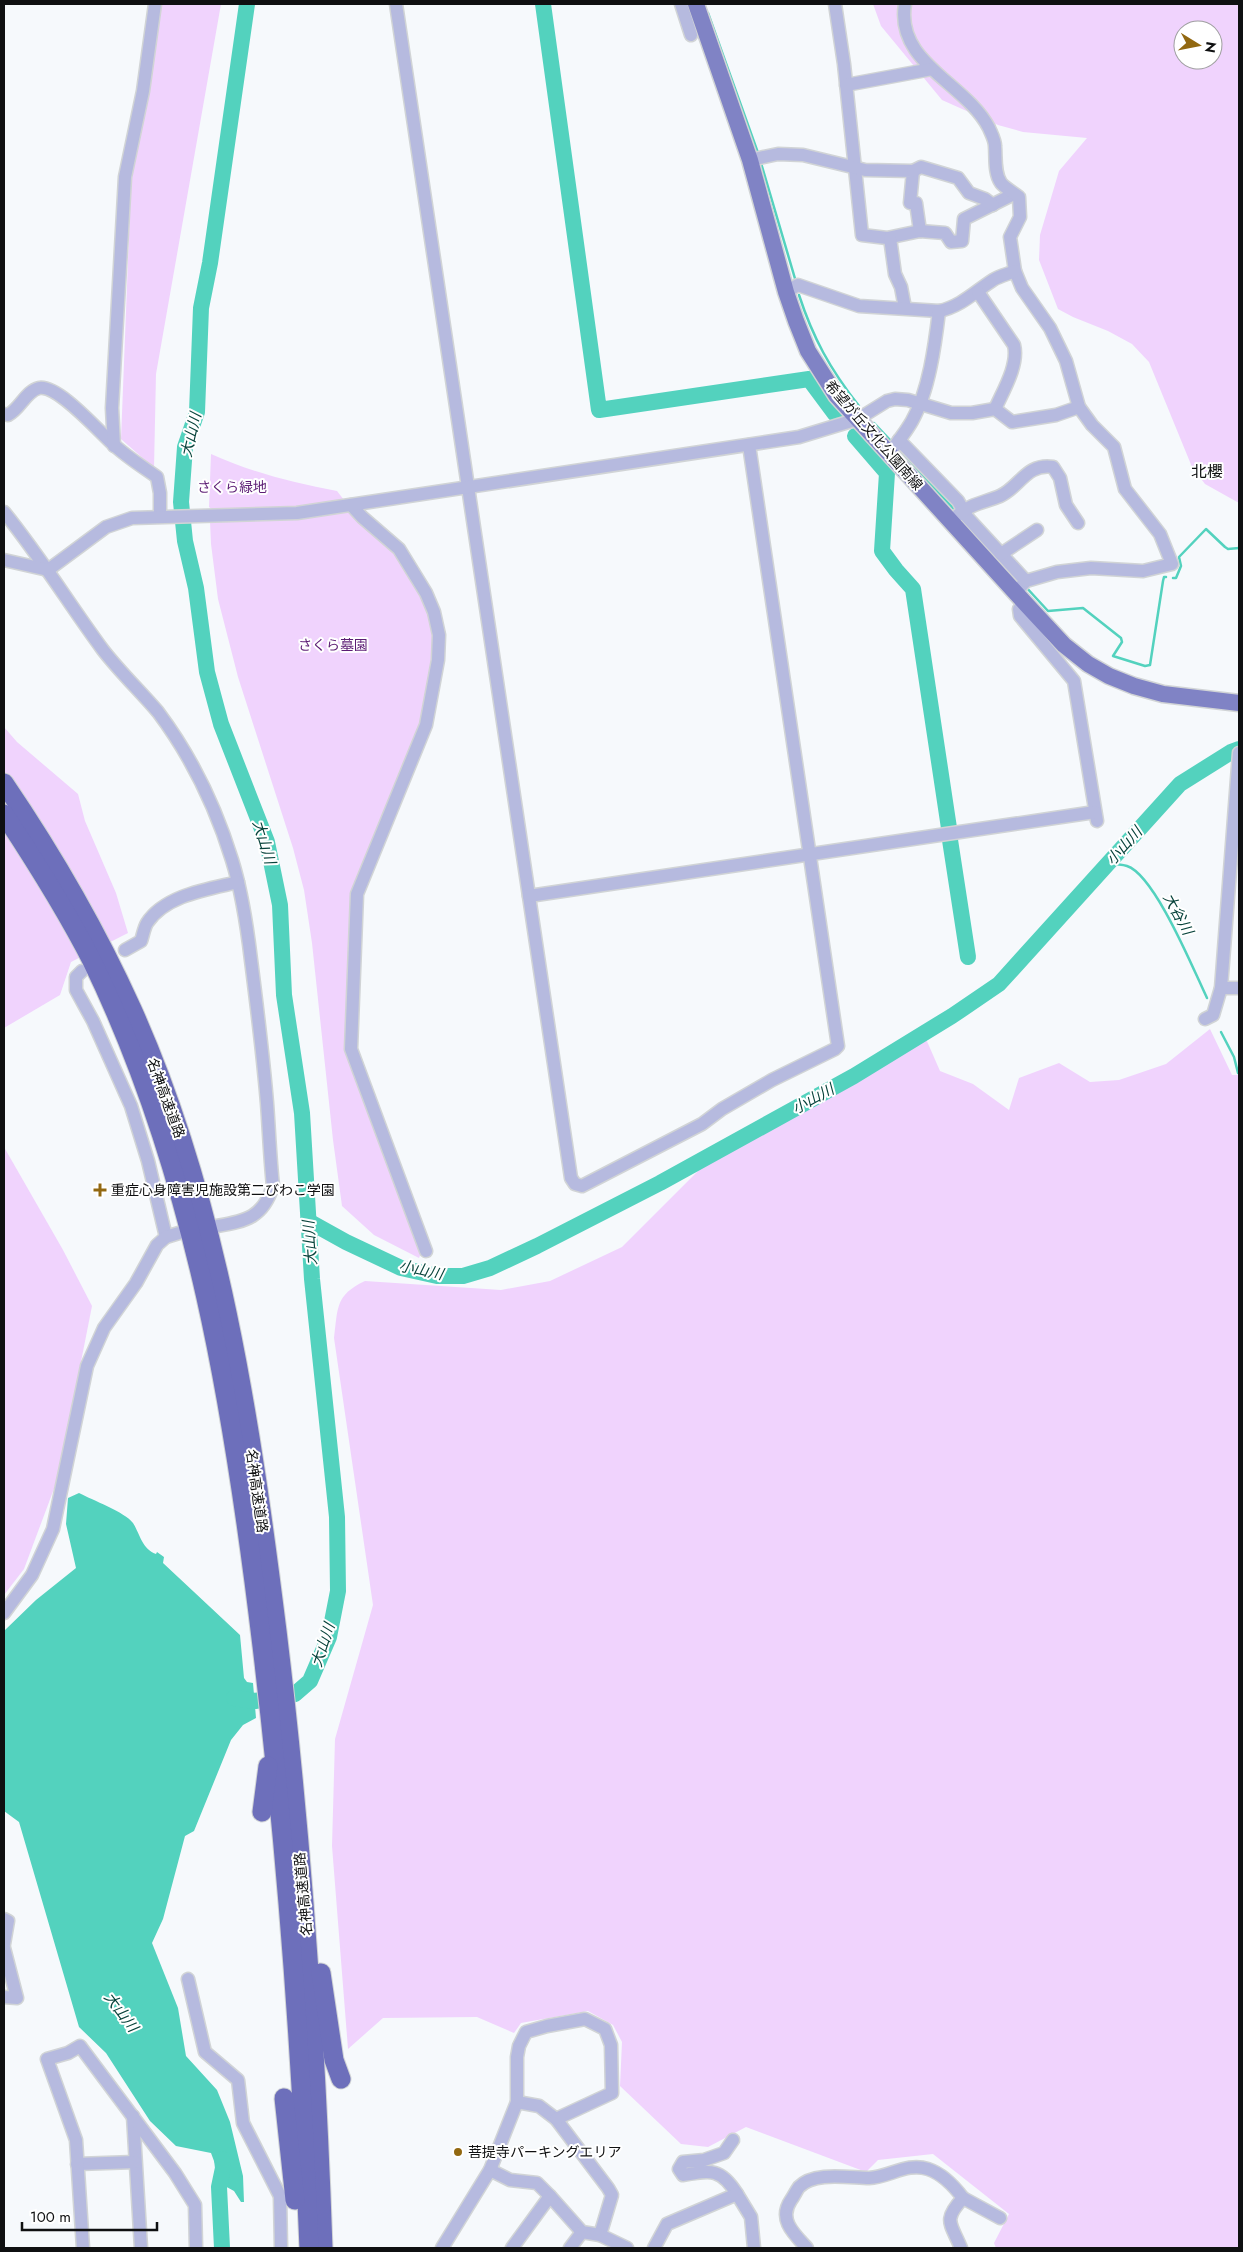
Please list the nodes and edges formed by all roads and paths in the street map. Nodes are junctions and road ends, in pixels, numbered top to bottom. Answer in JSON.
{"nodes":[{"id":1,"x":155,"y":4,"type":"edge"},
{"id":2,"x":396,"y":4,"type":"edge"},
{"id":3,"x":681,"y":4,"type":"edge"},
{"id":4,"x":696,"y":4,"type":"edge"},
{"id":5,"x":835,"y":4,"type":"edge"},
{"id":6,"x":905,"y":4,"type":"edge"},
{"id":7,"x":691,"y":35,"type":"dead end"},
{"id":8,"x":932,"y":69,"type":"junction"},
{"id":9,"x":846,"y":85,"type":"junction"},
{"id":10,"x":750,"y":160,"type":"junction"},
{"id":11,"x":855,"y":166,"type":"junction"},
{"id":12,"x":913,"y":171,"type":"junction"},
{"id":13,"x":1014,"y":194,"type":"junction"},
{"id":14,"x":993,"y":205,"type":"junction"},
{"id":15,"x":920,"y":231,"type":"junction"},
{"id":16,"x":890,"y":238,"type":"junction"},
{"id":17,"x":1015,"y":271,"type":"junction"},
{"id":18,"x":786,"y":292,"type":"junction"},
{"id":19,"x":978,"y":292,"type":"junction"},
{"id":20,"x":905,"y":308,"type":"junction"},
{"id":21,"x":939,"y":311,"type":"junction"},
{"id":22,"x":920,"y":404,"type":"junction"},
{"id":23,"x":1079,"y":407,"type":"junction"},
{"id":24,"x":995,"y":409,"type":"junction"},
{"id":25,"x":4,"y":414,"type":"edge"},
{"id":26,"x":858,"y":418,"type":"junction"},
{"id":27,"x":899,"y":440,"type":"junction"},
{"id":28,"x":749,"y":445,"type":"junction"},
{"id":29,"x":114,"y":446,"type":"junction"},
{"id":30,"x":888,"y":455,"type":"junction"},
{"id":31,"x":467,"y":487,"type":"junction"},
{"id":32,"x":351,"y":504,"type":"junction"},
{"id":33,"x":963,"y":510,"type":"junction"},
{"id":34,"x":4,"y":512,"type":"edge"},
{"id":35,"x":162,"y":516,"type":"junction"},
{"id":36,"x":950,"y":522,"type":"junction"},
{"id":37,"x":1078,"y":522,"type":"dead end"},
{"id":38,"x":1037,"y":530,"type":"dead end"},
{"id":39,"x":1001,"y":554,"type":"junction"},
{"id":40,"x":4,"y":560,"type":"edge"},
{"id":41,"x":48,"y":570,"type":"junction"},
{"id":42,"x":1022,"y":592,"type":"junction"},
{"id":43,"x":1239,"y":703,"type":"edge"},
{"id":44,"x":1239,"y":753,"type":"edge"},
{"id":45,"x":1239,"y":758,"type":"edge"},
{"id":46,"x":4,"y":783,"type":"edge"},
{"id":47,"x":4,"y":814,"type":"edge"},
{"id":48,"x":810,"y":855,"type":"junction"},
{"id":49,"x":238,"y":882,"type":"junction"},
{"id":50,"x":529,"y":896,"type":"junction"},
{"id":51,"x":125,"y":950,"type":"dead end"},
{"id":52,"x":82,"y":971,"type":"dead end"},
{"id":53,"x":1221,"y":988,"type":"junction"},
{"id":54,"x":1239,"y":988,"type":"edge"},
{"id":55,"x":1205,"y":1019,"type":"dead end"},
{"id":56,"x":217,"y":1226,"type":"dead end"},
{"id":57,"x":426,"y":1251,"type":"dead end"},
{"id":58,"x":4,"y":1613,"type":"edge"},
{"id":59,"x":275,"y":1681,"type":"junction"},
{"id":60,"x":279,"y":1715,"type":"junction"},
{"id":61,"x":296,"y":1804,"type":"junction"},
{"id":62,"x":262,"y":1812,"type":"dead end"},
{"id":63,"x":4,"y":1919,"type":"edge"},
{"id":64,"x":4,"y":1946,"type":"edge"},
{"id":65,"x":188,"y":1979,"type":"dead end"},
{"id":66,"x":4,"y":1997,"type":"edge"},
{"id":67,"x":341,"y":2079,"type":"dead end"},
{"id":68,"x":284,"y":2098,"type":"dead end"},
{"id":69,"x":517,"y":2102,"type":"junction"},
{"id":70,"x":133,"y":2116,"type":"junction"},
{"id":71,"x":556,"y":2119,"type":"junction"},
{"id":72,"x":734,"y":2140,"type":"dead end"},
{"id":73,"x":136,"y":2162,"type":"junction"},
{"id":74,"x":77,"y":2164,"type":"junction"},
{"id":75,"x":490,"y":2170,"type":"junction"},
{"id":76,"x":737,"y":2194,"type":"junction"},
{"id":77,"x":550,"y":2196,"type":"junction"},
{"id":78,"x":963,"y":2198,"type":"junction"},
{"id":79,"x":1000,"y":2218,"type":"dead end"},
{"id":80,"x":582,"y":2232,"type":"junction"},
{"id":81,"x":600,"y":2235,"type":"junction"},
{"id":82,"x":83,"y":2248,"type":"edge"},
{"id":83,"x":141,"y":2248,"type":"edge"},
{"id":84,"x":196,"y":2248,"type":"edge"},
{"id":85,"x":281,"y":2248,"type":"edge"},
{"id":86,"x":300,"y":2248,"type":"edge"},
{"id":87,"x":309,"y":2248,"type":"edge"},
{"id":88,"x":323,"y":2248,"type":"edge"},
{"id":89,"x":442,"y":2248,"type":"edge"},
{"id":90,"x":512,"y":2248,"type":"edge"},
{"id":91,"x":570,"y":2248,"type":"edge"},
{"id":92,"x":627,"y":2248,"type":"edge"},
{"id":93,"x":654,"y":2248,"type":"edge"},
{"id":94,"x":754,"y":2248,"type":"edge"},
{"id":95,"x":807,"y":2248,"type":"edge"},
{"id":96,"x":961,"y":2248,"type":"edge"}],
"edges":[{"from":1,"to":29,"type":"street"},
{"from":2,"to":31,"type":"street"},
{"from":3,"to":7,"type":"street"},
{"from":4,"to":10,"type":"main road","name":"希望が丘文化公園南線"},
{"from":5,"to":9,"type":"street"},
{"from":6,"to":8,"type":"street"},
{"from":8,"to":9,"type":"street"},
{"from":8,"to":13,"type":"street"},
{"from":9,"to":11,"type":"street"},
{"from":10,"to":11,"type":"street"},
{"from":10,"to":18,"type":"main road","name":"希望が丘文化公園南線"},
{"from":11,"to":12,"type":"street"},
{"from":11,"to":16,"type":"street"},
{"from":12,"to":14,"type":"street"},
{"from":12,"to":15,"type":"street"},
{"from":13,"to":14,"type":"street"},
{"from":13,"to":17,"type":"street"},
{"from":14,"to":15,"type":"street"},
{"from":15,"to":16,"type":"street"},
{"from":16,"to":20,"type":"street"},
{"from":17,"to":19,"type":"street"},
{"from":17,"to":23,"type":"street"},
{"from":18,"to":20,"type":"street"},
{"from":18,"to":26,"type":"main road","name":"希望が丘文化公園南線"},
{"from":19,"to":21,"type":"street"},
{"from":19,"to":24,"type":"street"},
{"from":20,"to":21,"type":"street"},
{"from":21,"to":22,"type":"street"},
{"from":22,"to":24,"type":"street"},
{"from":22,"to":26,"type":"street"},
{"from":22,"to":27,"type":"street"},
{"from":23,"to":24,"type":"street"},
{"from":23,"to":42,"type":"street"},
{"from":25,"to":29,"type":"street"},
{"from":26,"to":28,"type":"street"},
{"from":26,"to":30,"type":"main road","name":"希望が丘文化公園南線"},
{"from":27,"to":30,"type":"street"},
{"from":27,"to":33,"type":"street"},
{"from":28,"to":31,"type":"street"},
{"from":28,"to":48,"type":"street"},
{"from":29,"to":35,"type":"street"},
{"from":30,"to":36,"type":"main road","name":"希望が丘文化公園南線"},
{"from":31,"to":32,"type":"street"},
{"from":31,"to":50,"type":"street"},
{"from":32,"to":35,"type":"street"},
{"from":32,"to":57,"type":"street"},
{"from":33,"to":36,"type":"street"},
{"from":33,"to":37,"type":"street"},
{"from":33,"to":39,"type":"street"},
{"from":34,"to":41,"type":"street"},
{"from":35,"to":41,"type":"street"},
{"from":36,"to":42,"type":"main road","name":"希望が丘文化公園南線"},
{"from":38,"to":39,"type":"street"},
{"from":39,"to":42,"type":"street"},
{"from":40,"to":41,"type":"street"},
{"from":41,"to":49,"type":"street"},
{"from":42,"to":43,"type":"main road","name":"希望が丘文化公園南線"},
{"from":42,"to":48,"type":"street"},
{"from":44,"to":45,"type":"street"},
{"from":45,"to":53,"type":"street"},
{"from":46,"to":59,"type":"highway","name":"名神高速道路"},
{"from":47,"to":59,"type":"highway","name":"名神高速道路"},
{"from":48,"to":50,"type":"street"},
{"from":48,"to":50,"type":"street"},
{"from":49,"to":51,"type":"street"},
{"from":49,"to":56,"type":"street"},
{"from":52,"to":58,"type":"street"},
{"from":53,"to":54,"type":"street"},
{"from":53,"to":55,"type":"street"},
{"from":59,"to":60,"type":"highway","name":"名神高速道路"},
{"from":60,"to":61,"type":"highway","name":"名神高速道路"},
{"from":60,"to":62,"type":"highway"},
{"from":60,"to":87,"type":"highway","name":"名神高速道路"},
{"from":61,"to":67,"type":"highway"},
{"from":61,"to":88,"type":"highway","name":"名神高速道路"},
{"from":63,"to":64,"type":"street"},
{"from":64,"to":66,"type":"street"},
{"from":65,"to":85,"type":"street"},
{"from":68,"to":86,"type":"highway"},
{"from":69,"to":71,"type":"street"},
{"from":69,"to":71,"type":"street"},
{"from":69,"to":75,"type":"street"},
{"from":70,"to":73,"type":"street"},
{"from":70,"to":74,"type":"street"},
{"from":70,"to":84,"type":"street"},
{"from":71,"to":81,"type":"street"},
{"from":72,"to":76,"type":"street"},
{"from":73,"to":74,"type":"street"},
{"from":73,"to":83,"type":"street"},
{"from":74,"to":82,"type":"street"},
{"from":75,"to":77,"type":"street"},
{"from":75,"to":89,"type":"street"},
{"from":76,"to":93,"type":"street"},
{"from":76,"to":94,"type":"street"},
{"from":77,"to":80,"type":"street"},
{"from":77,"to":90,"type":"street"},
{"from":78,"to":79,"type":"street"},
{"from":78,"to":95,"type":"street"},
{"from":78,"to":96,"type":"street"},
{"from":80,"to":81,"type":"street"},
{"from":80,"to":91,"type":"street"},
{"from":81,"to":92,"type":"street"}]}
